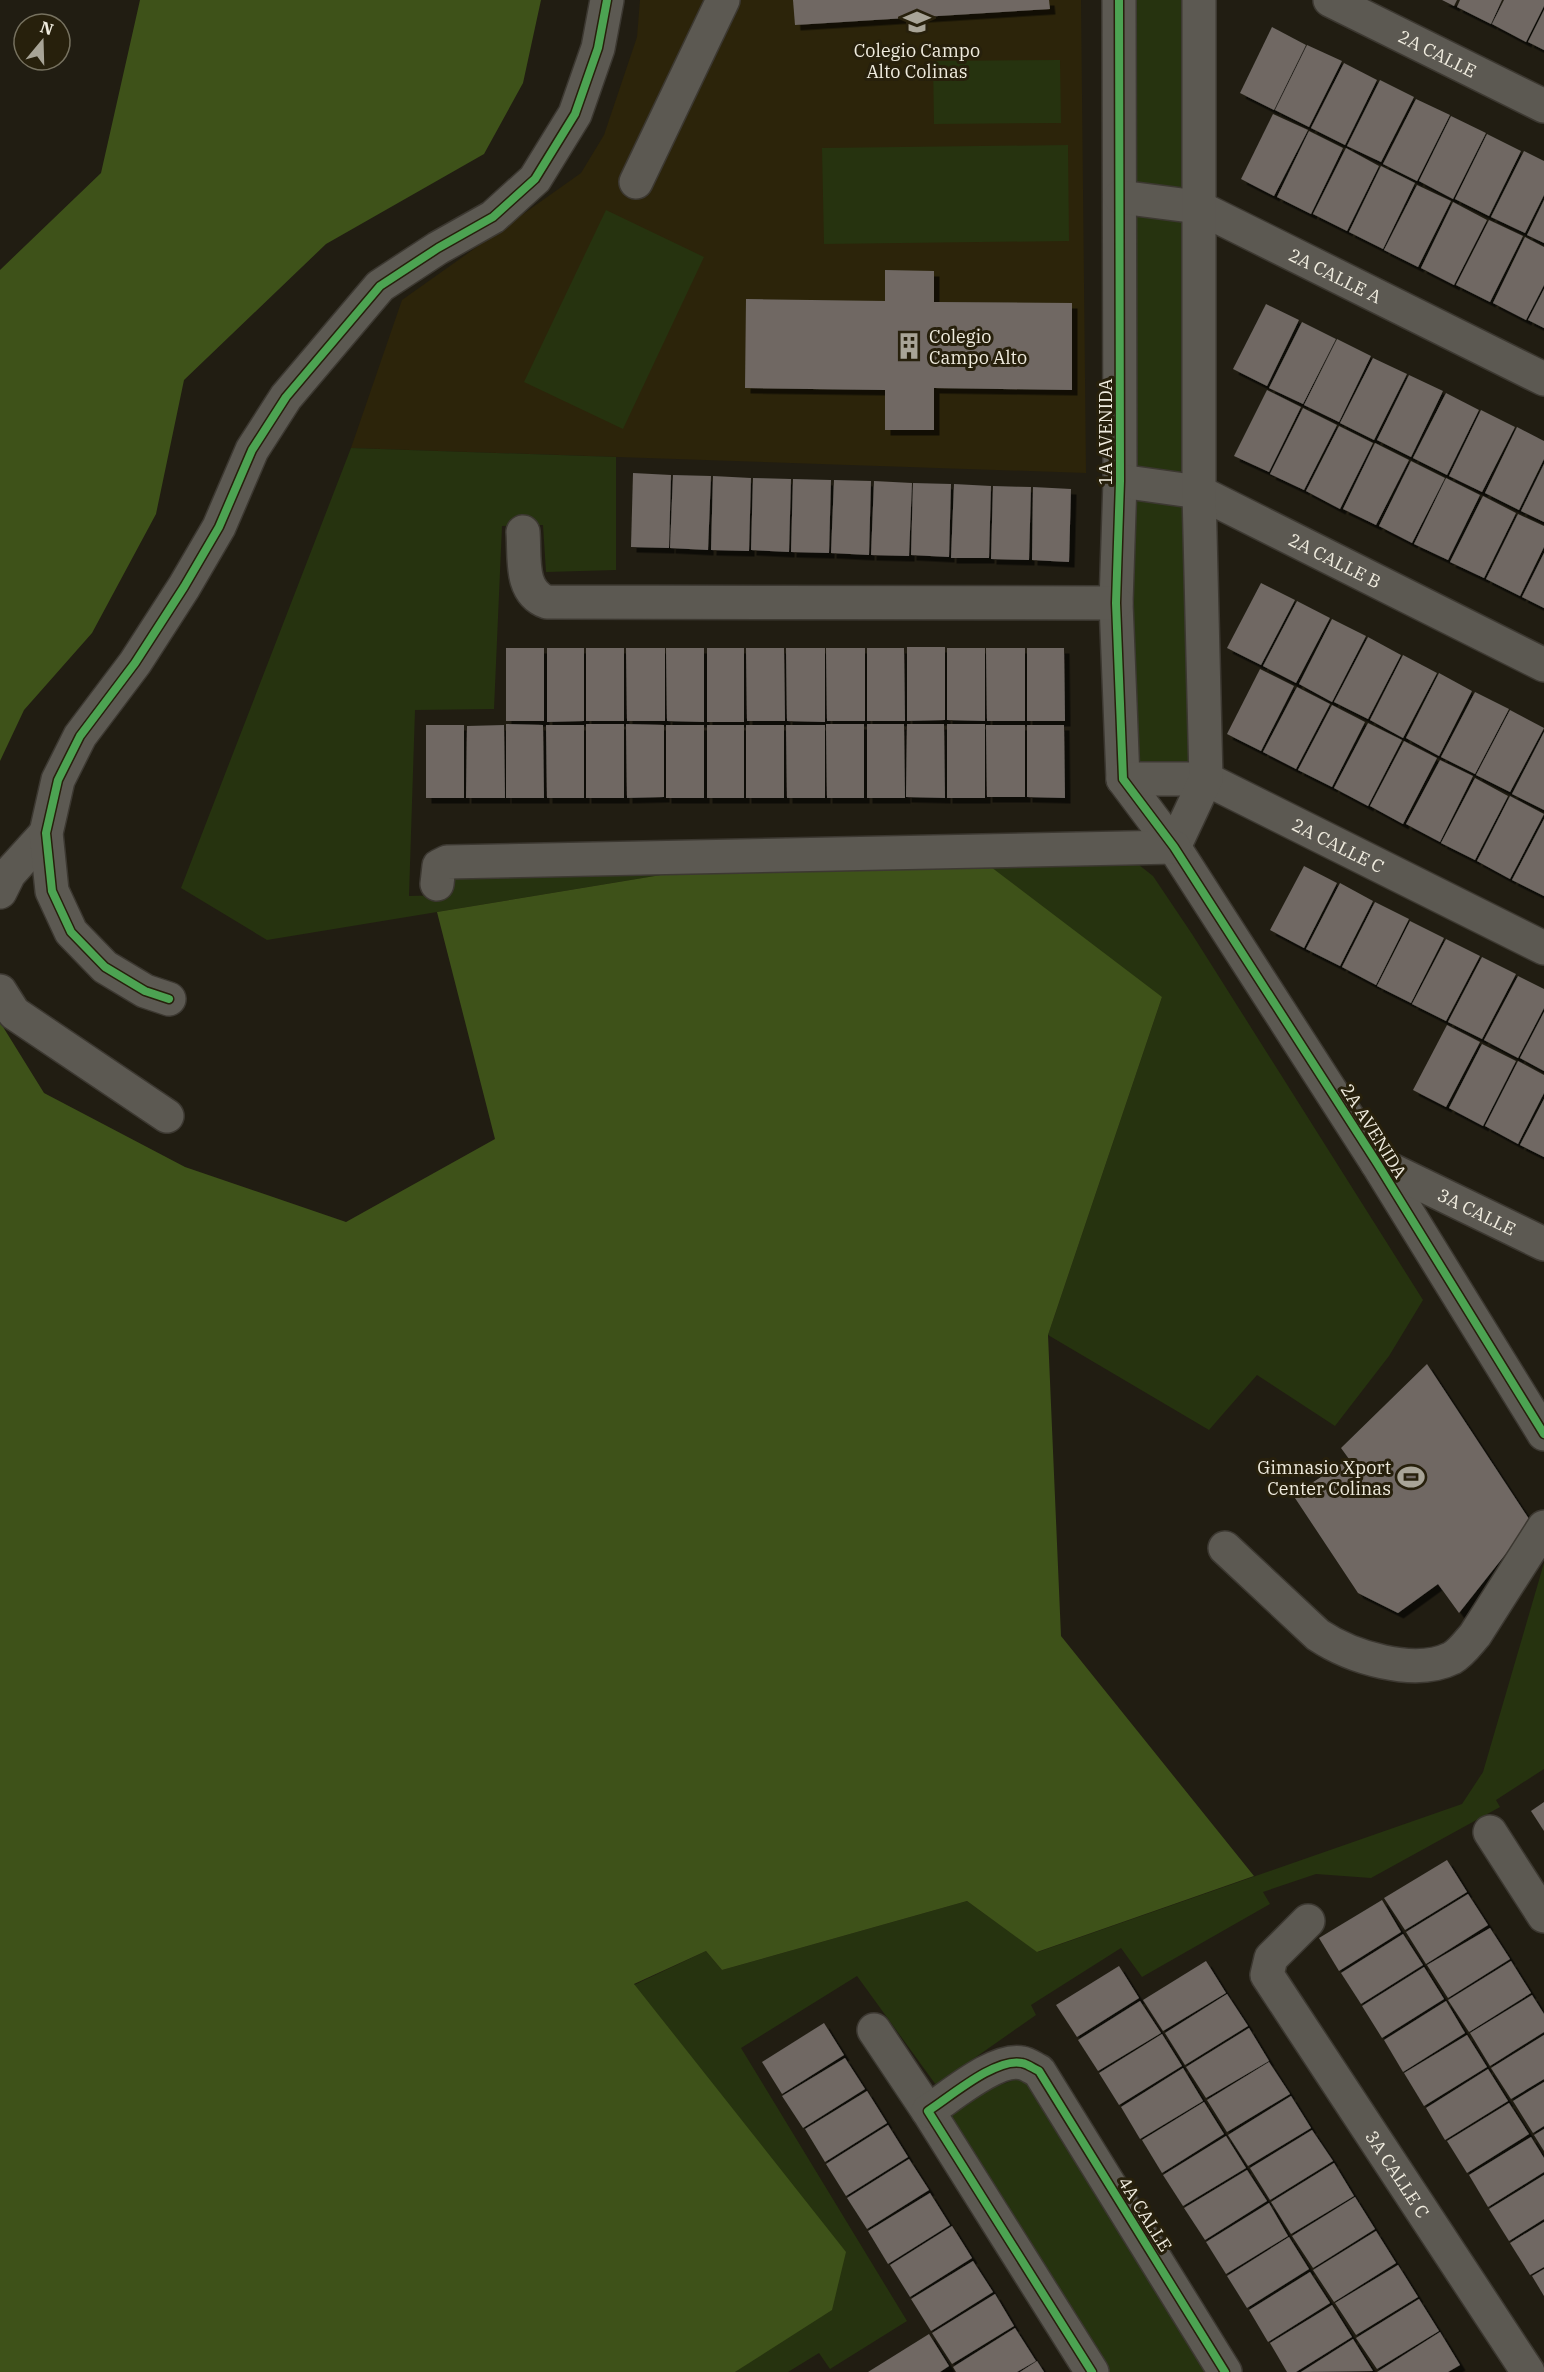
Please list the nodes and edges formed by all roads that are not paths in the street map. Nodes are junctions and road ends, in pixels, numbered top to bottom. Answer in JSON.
{"nodes":[{"id":1,"x":607,"y":0,"type":"edge"},
{"id":2,"x":723,"y":0,"type":"edge"},
{"id":3,"x":1119,"y":0,"type":"edge"},
{"id":4,"x":1199,"y":0,"type":"edge"},
{"id":5,"x":1330,"y":0,"type":"edge"},
{"id":6,"x":1544,"y":106,"type":"edge"},
{"id":7,"x":636,"y":182,"type":"dead end"},
{"id":8,"x":1120,"y":198,"type":"junction"},
{"id":9,"x":1198,"y":207,"type":"junction"},
{"id":10,"x":1544,"y":380,"type":"edge"},
{"id":11,"x":1120,"y":481,"type":"junction"},
{"id":12,"x":1199,"y":492,"type":"junction"},
{"id":13,"x":523,"y":532,"type":"dead end"},
{"id":14,"x":1116,"y":603,"type":"junction"},
{"id":15,"x":1544,"y":665,"type":"edge"},
{"id":16,"x":1206,"y":779,"type":"junction"},
{"id":17,"x":1123,"y":780,"type":"junction"},
{"id":18,"x":46,"y":833,"type":"junction"},
{"id":19,"x":1174,"y":847,"type":"junction"},
{"id":20,"x":442,"y":873,"type":"dead end"},
{"id":21,"x":0,"y":892,"type":"edge"},
{"id":22,"x":1544,"y":948,"type":"edge"},
{"id":23,"x":0,"y":991,"type":"edge"},
{"id":24,"x":169,"y":999,"type":"dead end"},
{"id":25,"x":167,"y":1116,"type":"dead end"},
{"id":26,"x":1377,"y":1163,"type":"junction"},
{"id":27,"x":1544,"y":1244,"type":"edge"},
{"id":28,"x":1544,"y":1434,"type":"edge"},
{"id":29,"x":1544,"y":1527,"type":"edge"},
{"id":30,"x":1225,"y":1548,"type":"dead end"},
{"id":31,"x":1490,"y":1832,"type":"dead end"},
{"id":32,"x":1544,"y":1916,"type":"edge"},
{"id":33,"x":1308,"y":1921,"type":"dead end"},
{"id":34,"x":874,"y":2030,"type":"dead end"},
{"id":35,"x":928,"y":2111,"type":"junction"},
{"id":36,"x":1092,"y":2372,"type":"edge"},
{"id":37,"x":1225,"y":2372,"type":"edge"},
{"id":38,"x":1528,"y":2372,"type":"edge"}],
"edges":[{"from":1,"to":18,"type":"street"},
{"from":2,"to":7,"type":"street"},
{"from":3,"to":8,"type":"street","name":"1A AVENIDA"},
{"from":4,"to":9,"type":"street"},
{"from":5,"to":6,"type":"street","name":"2A CALLE"},
{"from":8,"to":9,"type":"street","name":"2A CALLE A"},
{"from":8,"to":11,"type":"street","name":"1A AVENIDA"},
{"from":9,"to":10,"type":"street","name":"2A CALLE A"},
{"from":9,"to":12,"type":"street"},
{"from":11,"to":12,"type":"street","name":"2A CALLE B"},
{"from":11,"to":14,"type":"street","name":"1A AVENIDA"},
{"from":12,"to":15,"type":"street","name":"2A CALLE B"},
{"from":12,"to":16,"type":"street"},
{"from":13,"to":14,"type":"street"},
{"from":14,"to":17,"type":"street","name":"1A AVENIDA"},
{"from":16,"to":17,"type":"street","name":"2A CALLE C"},
{"from":16,"to":19,"type":"street"},
{"from":16,"to":22,"type":"street","name":"2A CALLE C"},
{"from":17,"to":19,"type":"street"},
{"from":18,"to":21,"type":"street"},
{"from":18,"to":24,"type":"street"},
{"from":19,"to":20,"type":"street"},
{"from":19,"to":26,"type":"street","name":"2A AVENIDA"},
{"from":23,"to":25,"type":"street"},
{"from":26,"to":27,"type":"street","name":"3A CALLE"},
{"from":26,"to":28,"type":"street","name":"2A AVENIDA"},
{"from":29,"to":30,"type":"street"},
{"from":31,"to":32,"type":"street"},
{"from":33,"to":38,"type":"street","name":"3A CALLE C"},
{"from":34,"to":35,"type":"street"},
{"from":35,"to":36,"type":"street"},
{"from":35,"to":37,"type":"street","name":"4A CALLE"}]}
